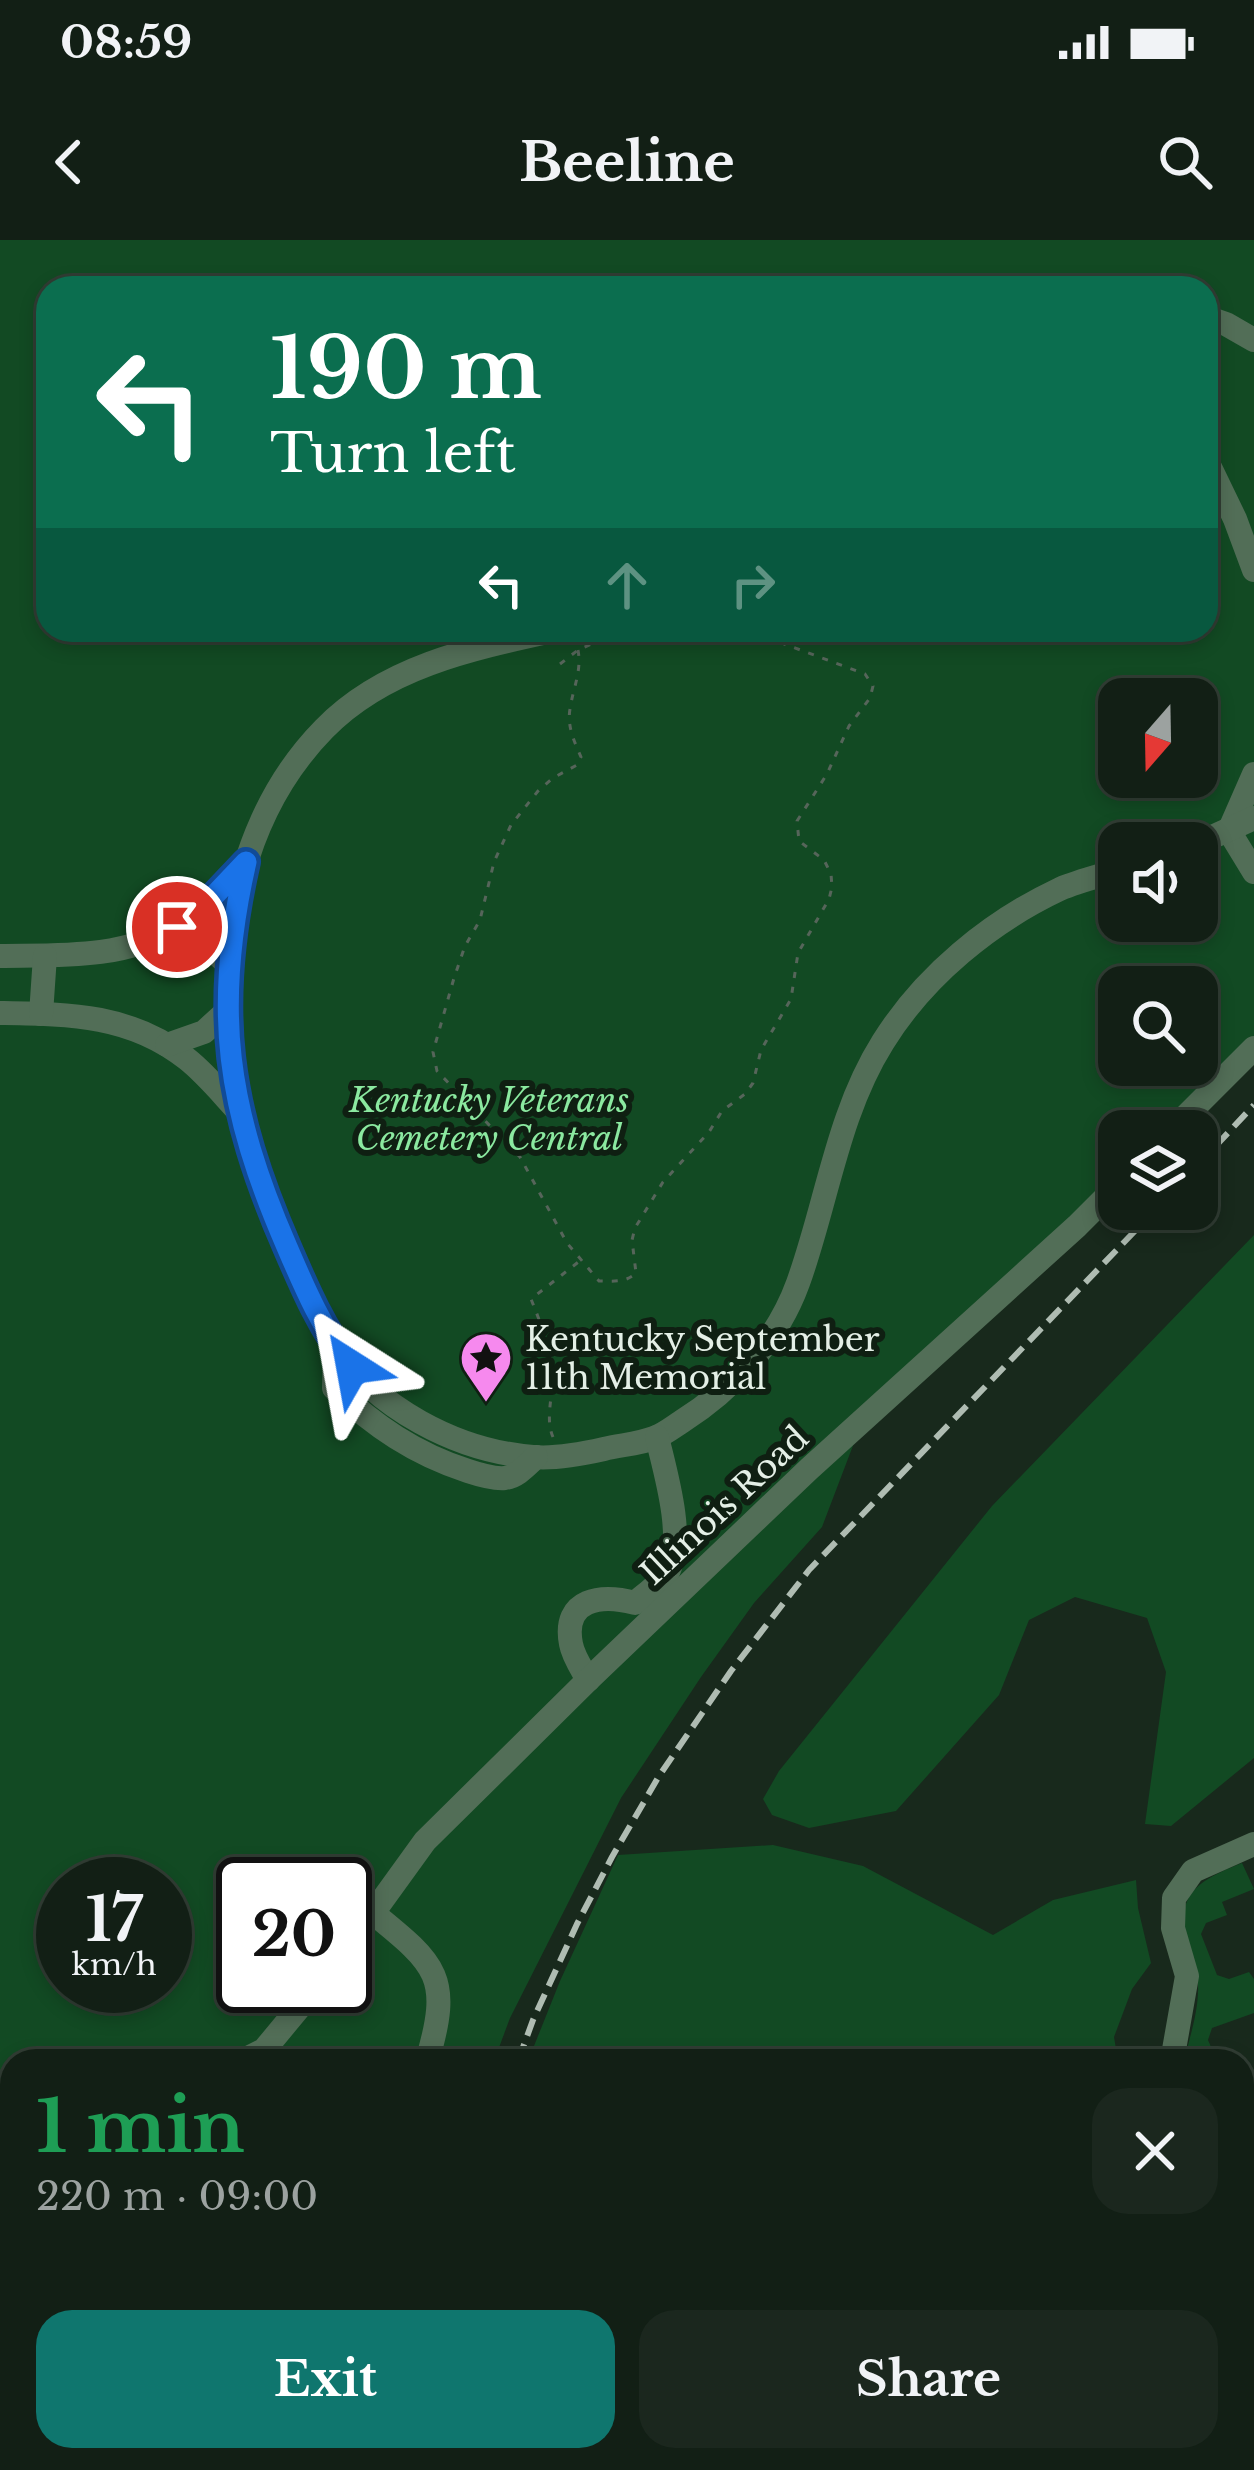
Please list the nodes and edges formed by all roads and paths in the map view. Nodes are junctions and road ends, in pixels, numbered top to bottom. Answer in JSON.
{"nodes":[{"id":1,"x":1218,"y":321,"type":"edge"},
{"id":2,"x":1254,"y":340,"type":"edge"},
{"id":3,"x":1218,"y":485,"type":"edge"},
{"id":4,"x":1254,"y":571,"type":"edge"},
{"id":5,"x":508,"y":642,"type":"edge"},
{"id":6,"x":596,"y":642,"type":"edge"},
{"id":7,"x":779,"y":642,"type":"edge"},
{"id":8,"x":578,"y":650,"type":"junction"},
{"id":9,"x":560,"y":664,"type":"dead end"},
{"id":10,"x":1254,"y":774,"type":"edge"},
{"id":11,"x":1254,"y":818,"type":"edge"},
{"id":12,"x":1229,"y":831,"type":"junction"},
{"id":13,"x":1218,"y":835,"type":"edge"},
{"id":14,"x":246,"y":862,"type":"junction"},
{"id":15,"x":1254,"y":872,"type":"edge"},
{"id":16,"x":1098,"y":877,"type":"edge"},
{"id":17,"x":177,"y":927,"type":"junction"},
{"id":18,"x":0,"y":956,"type":"edge"},
{"id":19,"x":45,"y":956,"type":"junction"},
{"id":20,"x":228,"y":964,"type":"junction"},
{"id":21,"x":227,"y":1011,"type":"junction"},
{"id":22,"x":0,"y":1013,"type":"edge"},
{"id":23,"x":41,"y":1014,"type":"junction"},
{"id":24,"x":167,"y":1045,"type":"junction"},
{"id":25,"x":1254,"y":1048,"type":"edge"},
{"id":26,"x":1192,"y":1110,"type":"edge"},
{"id":27,"x":239,"y":1112,"type":"junction"},
{"id":28,"x":1098,"y":1205,"type":"edge"},
{"id":29,"x":581,"y":1260,"type":"junction"},
{"id":30,"x":657,"y":1437,"type":"junction"},
{"id":31,"x":549,"y":1456,"type":"junction"},
{"id":32,"x":588,"y":1680,"type":"junction"},
{"id":33,"x":1254,"y":1844,"type":"edge"},
{"id":34,"x":373,"y":1913,"type":"joint"},
{"id":35,"x":295,"y":2013,"type":"edge"},
{"id":36,"x":265,"y":2049,"type":"edge"},
{"id":37,"x":430,"y":2049,"type":"edge"},
{"id":38,"x":1174,"y":2049,"type":"edge"}],
"edges":[{"from":1,"to":2,"type":"street"},
{"from":3,"to":4,"type":"street"},
{"from":5,"to":14,"type":"street"},
{"from":6,"to":8,"type":"path"},
{"from":7,"to":29,"type":"path"},
{"from":8,"to":9,"type":"path"},
{"from":8,"to":29,"type":"path"},
{"from":10,"to":12,"type":"street"},
{"from":11,"to":12,"type":"street"},
{"from":12,"to":13,"type":"street"},
{"from":12,"to":15,"type":"street"},
{"from":14,"to":17,"type":"street"},
{"from":14,"to":20,"type":"street"},
{"from":16,"to":30,"type":"street"},
{"from":17,"to":19,"type":"street"},
{"from":17,"to":20,"type":"street"},
{"from":18,"to":19,"type":"street"},
{"from":19,"to":23,"type":"street"},
{"from":20,"to":21,"type":"street"},
{"from":21,"to":24,"type":"street"},
{"from":21,"to":27,"type":"street"},
{"from":22,"to":23,"type":"street"},
{"from":23,"to":24,"type":"street"},
{"from":24,"to":27,"type":"street"},
{"from":25,"to":26,"type":"street"},
{"from":27,"to":31,"type":"street"},
{"from":28,"to":32,"type":"street","name":"Illinois Road"},
{"from":29,"to":31,"type":"path"},
{"from":30,"to":31,"type":"street"},
{"from":30,"to":32,"type":"street"},
{"from":32,"to":34,"type":"street","name":"Illinois Road"},
{"from":33,"to":38,"type":"street"},
{"from":34,"to":37,"type":"street"},
{"from":35,"to":36,"type":"street"}]}
